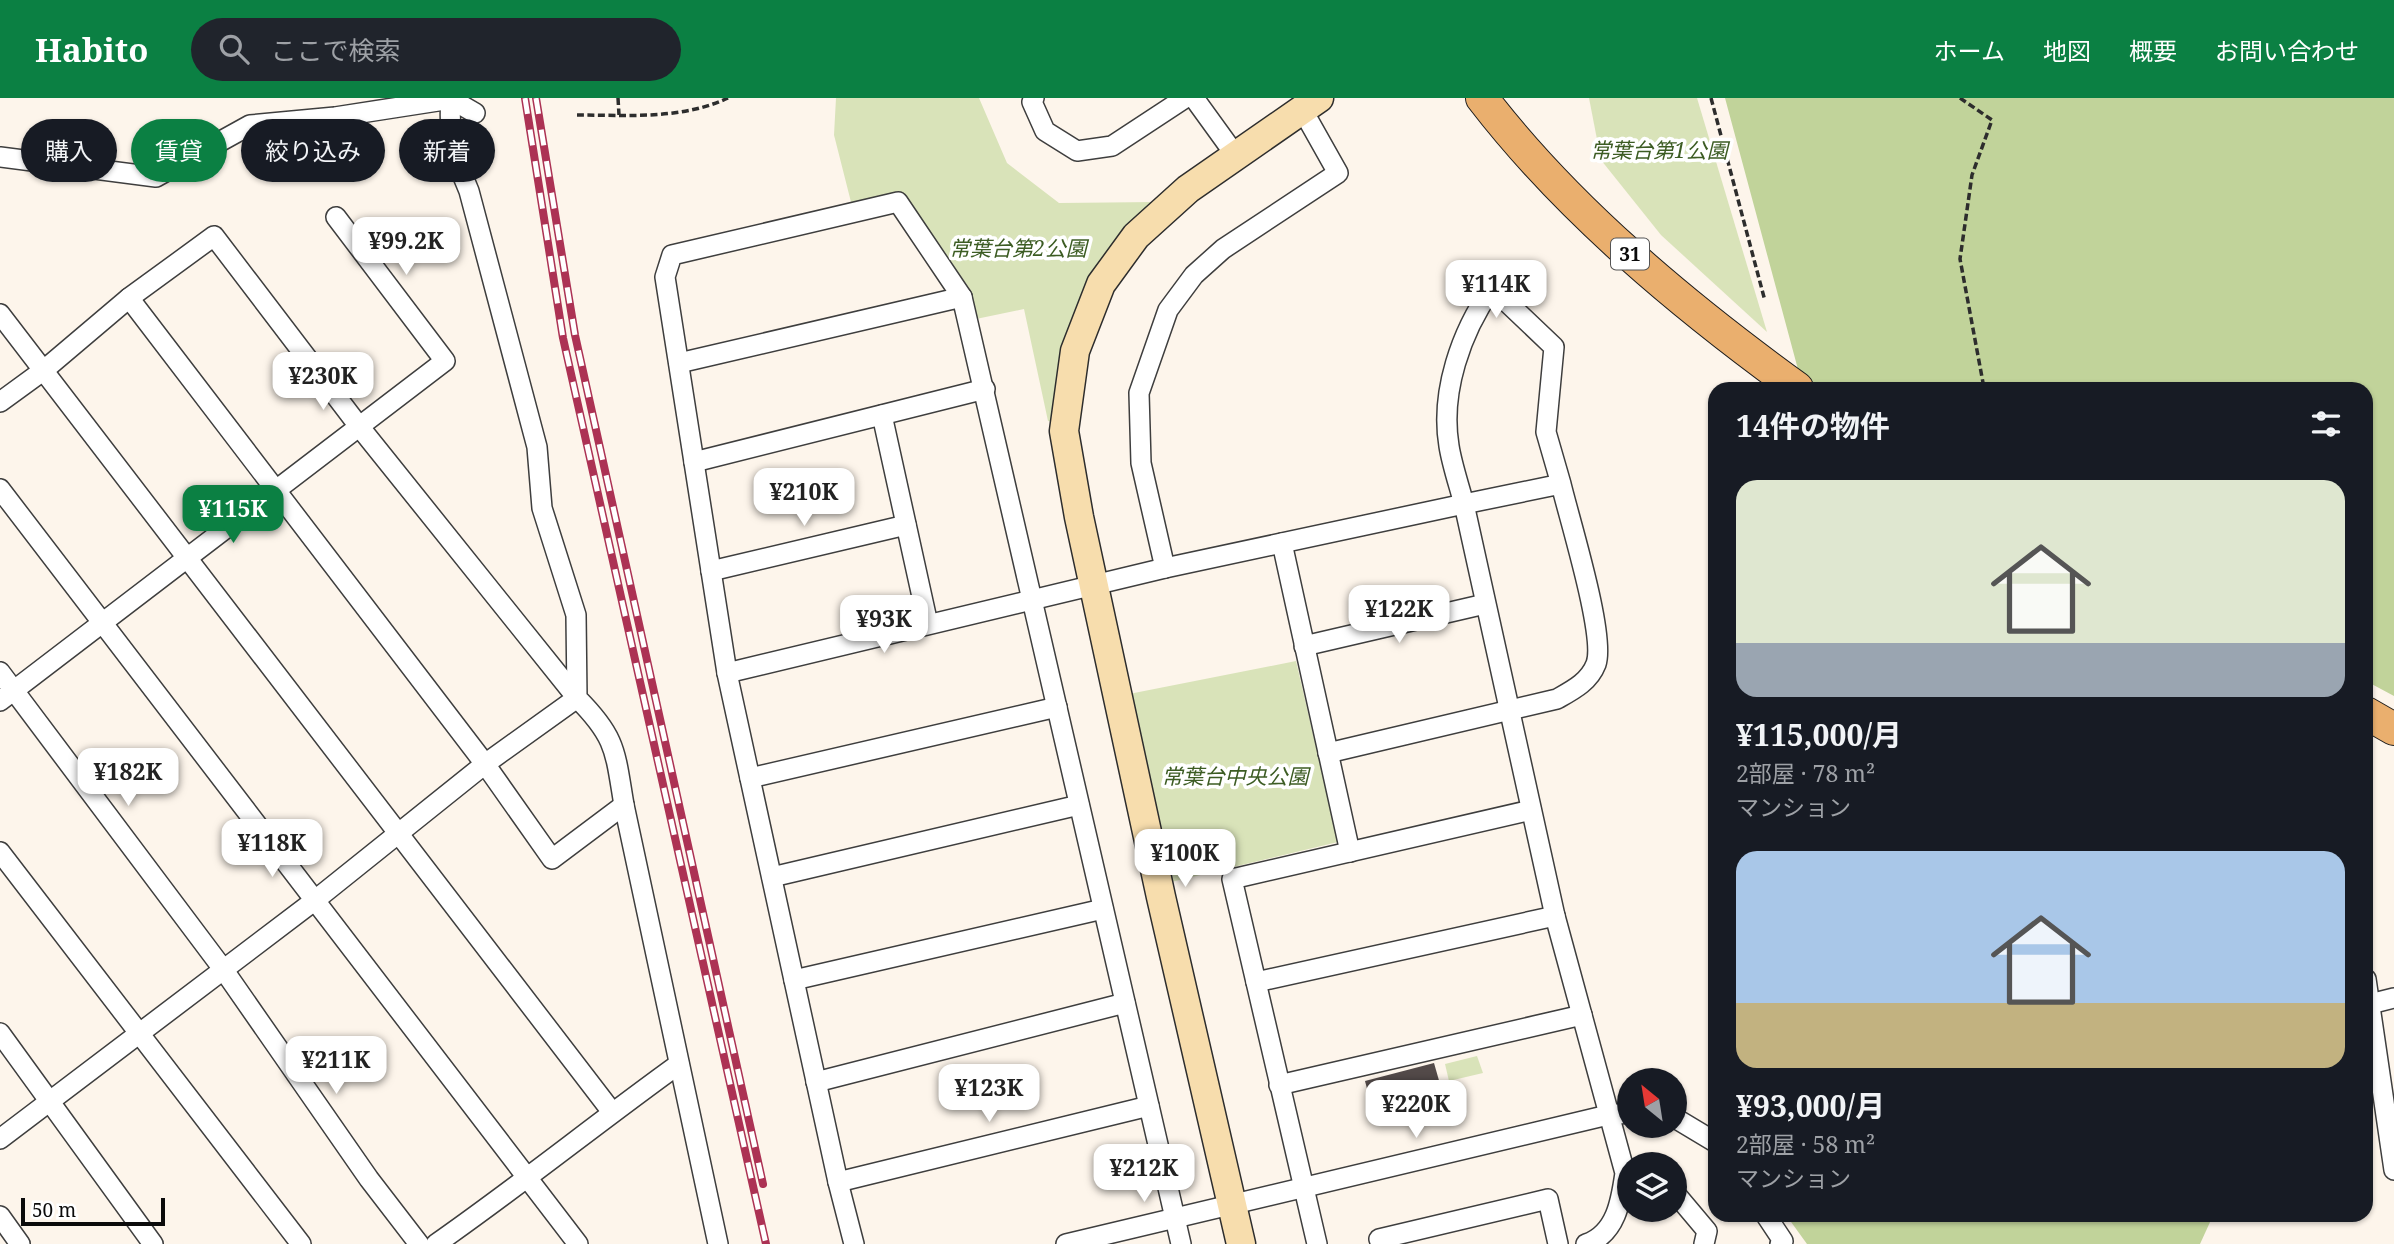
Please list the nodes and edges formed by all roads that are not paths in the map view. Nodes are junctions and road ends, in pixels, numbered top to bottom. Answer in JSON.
{"nodes":[{"id":1,"x":451,"y":98,"type":"edge"},
{"id":2,"x":1034,"y":98,"type":"edge"},
{"id":3,"x":1185,"y":98,"type":"edge"},
{"id":4,"x":1194,"y":98,"type":"edge"},
{"id":5,"x":1482,"y":98,"type":"edge"},
{"id":6,"x":1310,"y":104,"type":"edge"},
{"id":7,"x":475,"y":113,"type":"dead end"},
{"id":8,"x":0,"y":156,"type":"edge"},
{"id":9,"x":1236,"y":156,"type":"junction"},
{"id":10,"x":336,"y":217,"type":"dead end"},
{"id":11,"x":961,"y":297,"type":"junction"},
{"id":12,"x":129,"y":298,"type":"junction"},
{"id":13,"x":0,"y":314,"type":"edge"},
{"id":14,"x":679,"y":363,"type":"junction"},
{"id":15,"x":44,"y":370,"type":"junction"},
{"id":16,"x":1789,"y":382,"type":"edge"},
{"id":17,"x":985,"y":389,"type":"junction"},
{"id":18,"x":0,"y":402,"type":"edge"},
{"id":19,"x":882,"y":415,"type":"junction"},
{"id":20,"x":358,"y":425,"type":"junction"},
{"id":21,"x":694,"y":462,"type":"junction"},
{"id":22,"x":1561,"y":484,"type":"junction"},
{"id":23,"x":0,"y":489,"type":"edge"},
{"id":24,"x":273,"y":489,"type":"junction"},
{"id":25,"x":1464,"y":504,"type":"junction"},
{"id":26,"x":906,"y":524,"type":"junction"},
{"id":27,"x":1282,"y":543,"type":"junction"},
{"id":28,"x":187,"y":555,"type":"junction"},
{"id":29,"x":1165,"y":568,"type":"junction"},
{"id":30,"x":711,"y":571,"type":"junction"},
{"id":31,"x":1094,"y":584,"type":"junction"},
{"id":32,"x":1032,"y":599,"type":"junction"},
{"id":33,"x":1485,"y":604,"type":"junction"},
{"id":34,"x":101,"y":624,"type":"junction"},
{"id":35,"x":928,"y":624,"type":"junction"},
{"id":36,"x":1304,"y":646,"type":"junction"},
{"id":37,"x":0,"y":672,"type":"edge"},
{"id":38,"x":727,"y":673,"type":"junction"},
{"id":39,"x":7,"y":695,"type":"edge"},
{"id":40,"x":577,"y":698,"type":"junction"},
{"id":41,"x":1057,"y":707,"type":"junction"},
{"id":42,"x":1508,"y":709,"type":"junction"},
{"id":43,"x":2373,"y":717,"type":"edge"},
{"id":44,"x":2394,"y":729,"type":"edge"},
{"id":45,"x":1328,"y":753,"type":"junction"},
{"id":46,"x":485,"y":764,"type":"junction"},
{"id":47,"x":750,"y":778,"type":"junction"},
{"id":48,"x":624,"y":805,"type":"junction"},
{"id":49,"x":1079,"y":805,"type":"junction"},
{"id":50,"x":1531,"y":810,"type":"junction"},
{"id":51,"x":399,"y":831,"type":"junction"},
{"id":52,"x":0,"y":852,"type":"edge"},
{"id":53,"x":1350,"y":852,"type":"junction"},
{"id":54,"x":772,"y":877,"type":"junction"},
{"id":55,"x":314,"y":901,"type":"junction"},
{"id":56,"x":1103,"y":909,"type":"junction"},
{"id":57,"x":1555,"y":916,"type":"junction"},
{"id":58,"x":223,"y":970,"type":"junction"},
{"id":59,"x":794,"y":980,"type":"junction"},
{"id":60,"x":1256,"y":982,"type":"junction"},
{"id":61,"x":2394,"y":998,"type":"edge"},
{"id":62,"x":1125,"y":1003,"type":"junction"},
{"id":63,"x":2373,"y":1003,"type":"edge"},
{"id":64,"x":1582,"y":1015,"type":"junction"},
{"id":65,"x":2373,"y":1025,"type":"edge"},
{"id":66,"x":0,"y":1033,"type":"edge"},
{"id":67,"x":139,"y":1035,"type":"junction"},
{"id":68,"x":679,"y":1064,"type":"junction"},
{"id":69,"x":816,"y":1082,"type":"junction"},
{"id":70,"x":1279,"y":1086,"type":"junction"},
{"id":71,"x":51,"y":1100,"type":"junction"},
{"id":72,"x":1149,"y":1106,"type":"junction"},
{"id":73,"x":612,"y":1112,"type":"junction"},
{"id":74,"x":1617,"y":1114,"type":"edge"},
{"id":75,"x":1608,"y":1115,"type":"junction"},
{"id":76,"x":1687,"y":1125,"type":"edge"},
{"id":77,"x":1708,"y":1138,"type":"edge"},
{"id":78,"x":0,"y":1139,"type":"edge"},
{"id":79,"x":1620,"y":1152,"type":"edge"},
{"id":80,"x":2394,"y":1170,"type":"edge"},
{"id":81,"x":527,"y":1180,"type":"junction"},
{"id":82,"x":838,"y":1182,"type":"junction"},
{"id":83,"x":1303,"y":1188,"type":"junction"},
{"id":84,"x":1232,"y":1204,"type":"junction"},
{"id":85,"x":1687,"y":1208,"type":"edge"},
{"id":86,"x":1617,"y":1210,"type":"edge"},
{"id":87,"x":0,"y":1216,"type":"edge"},
{"id":88,"x":1174,"y":1217,"type":"junction"},
{"id":89,"x":1770,"y":1222,"type":"edge"},
{"id":90,"x":20,"y":1244,"type":"edge"},
{"id":91,"x":153,"y":1244,"type":"edge"},
{"id":92,"x":301,"y":1244,"type":"edge"},
{"id":93,"x":419,"y":1244,"type":"edge"},
{"id":94,"x":436,"y":1244,"type":"edge"},
{"id":95,"x":578,"y":1244,"type":"edge"},
{"id":96,"x":718,"y":1244,"type":"edge"},
{"id":97,"x":854,"y":1244,"type":"edge"},
{"id":98,"x":1066,"y":1244,"type":"edge"},
{"id":99,"x":1181,"y":1244,"type":"edge"},
{"id":100,"x":1241,"y":1244,"type":"edge"},
{"id":101,"x":1317,"y":1244,"type":"edge"},
{"id":102,"x":1381,"y":1244,"type":"edge"},
{"id":103,"x":1558,"y":1244,"type":"edge"},
{"id":104,"x":1586,"y":1244,"type":"edge"},
{"id":105,"x":1704,"y":1244,"type":"edge"},
{"id":106,"x":1780,"y":1244,"type":"edge"}],
"edges":[{"from":1,"to":7,"type":"street"},
{"from":1,"to":8,"type":"street"},
{"from":1,"to":40,"type":"street"},
{"from":2,"to":3,"type":"street"},
{"from":4,"to":9,"type":"street"},
{"from":5,"to":16,"type":"main road","number":"31"},
{"from":6,"to":9,"type":"street"},
{"from":6,"to":29,"type":"street"},
{"from":9,"to":31,"type":"street"},
{"from":10,"to":20,"type":"street"},
{"from":11,"to":14,"type":"street"},
{"from":11,"to":14,"type":"street"},
{"from":11,"to":17,"type":"street"},
{"from":12,"to":15,"type":"street"},
{"from":12,"to":20,"type":"street"},
{"from":12,"to":24,"type":"street"},
{"from":13,"to":15,"type":"street"},
{"from":14,"to":21,"type":"street"},
{"from":15,"to":18,"type":"street"},
{"from":15,"to":28,"type":"street"},
{"from":17,"to":19,"type":"street"},
{"from":17,"to":32,"type":"street"},
{"from":19,"to":21,"type":"street"},
{"from":19,"to":26,"type":"street"},
{"from":20,"to":24,"type":"street"},
{"from":20,"to":40,"type":"street"},
{"from":21,"to":30,"type":"street"},
{"from":22,"to":25,"type":"street"},
{"from":22,"to":25,"type":"street"},
{"from":22,"to":42,"type":"street"},
{"from":23,"to":34,"type":"street"},
{"from":24,"to":28,"type":"street"},
{"from":24,"to":46,"type":"street"},
{"from":25,"to":27,"type":"street"},
{"from":25,"to":33,"type":"street"},
{"from":26,"to":30,"type":"street"},
{"from":26,"to":35,"type":"street"},
{"from":27,"to":29,"type":"street"},
{"from":27,"to":36,"type":"street"},
{"from":28,"to":34,"type":"street"},
{"from":28,"to":51,"type":"street"},
{"from":29,"to":31,"type":"street"},
{"from":30,"to":38,"type":"street"},
{"from":31,"to":32,"type":"street"},
{"from":31,"to":84,"type":"street"},
{"from":32,"to":35,"type":"street"},
{"from":32,"to":41,"type":"street"},
{"from":33,"to":36,"type":"street"},
{"from":33,"to":42,"type":"street"},
{"from":34,"to":39,"type":"street"},
{"from":34,"to":55,"type":"street"},
{"from":35,"to":38,"type":"street"},
{"from":36,"to":45,"type":"street"},
{"from":37,"to":39,"type":"street"},
{"from":38,"to":47,"type":"street"},
{"from":39,"to":58,"type":"street"},
{"from":40,"to":46,"type":"street"},
{"from":40,"to":48,"type":"street"},
{"from":41,"to":47,"type":"street"},
{"from":41,"to":49,"type":"street"},
{"from":42,"to":45,"type":"street"},
{"from":42,"to":50,"type":"street"},
{"from":43,"to":44,"type":"main road"},
{"from":45,"to":53,"type":"street"},
{"from":46,"to":48,"type":"street"},
{"from":46,"to":51,"type":"street"},
{"from":47,"to":54,"type":"street"},
{"from":48,"to":68,"type":"street"},
{"from":49,"to":54,"type":"street"},
{"from":49,"to":56,"type":"street"},
{"from":50,"to":53,"type":"street"},
{"from":50,"to":57,"type":"street"},
{"from":51,"to":55,"type":"street"},
{"from":51,"to":73,"type":"street"},
{"from":52,"to":67,"type":"street"},
{"from":53,"to":60,"type":"street"},
{"from":54,"to":59,"type":"street"},
{"from":55,"to":58,"type":"street"},
{"from":55,"to":81,"type":"street"},
{"from":56,"to":59,"type":"street"},
{"from":56,"to":62,"type":"street"},
{"from":57,"to":60,"type":"street"},
{"from":57,"to":64,"type":"street"},
{"from":58,"to":67,"type":"street"},
{"from":58,"to":93,"type":"street"},
{"from":59,"to":69,"type":"street"},
{"from":60,"to":70,"type":"street"},
{"from":61,"to":63,"type":"street"},
{"from":62,"to":69,"type":"street"},
{"from":62,"to":72,"type":"street"},
{"from":64,"to":70,"type":"street"},
{"from":64,"to":75,"type":"street"},
{"from":65,"to":80,"type":"street"},
{"from":66,"to":71,"type":"street"},
{"from":67,"to":71,"type":"street"},
{"from":67,"to":92,"type":"street"},
{"from":68,"to":73,"type":"street"},
{"from":68,"to":96,"type":"street"},
{"from":69,"to":82,"type":"street"},
{"from":70,"to":83,"type":"street"},
{"from":71,"to":78,"type":"street"},
{"from":71,"to":91,"type":"street"},
{"from":72,"to":82,"type":"street"},
{"from":72,"to":88,"type":"street"},
{"from":73,"to":81,"type":"street"},
{"from":74,"to":75,"type":"street"},
{"from":75,"to":79,"type":"street"},
{"from":75,"to":83,"type":"street"},
{"from":76,"to":77,"type":"street"},
{"from":81,"to":94,"type":"street"},
{"from":81,"to":95,"type":"street"},
{"from":82,"to":97,"type":"street"},
{"from":83,"to":84,"type":"street"},
{"from":83,"to":101,"type":"street"},
{"from":84,"to":88,"type":"street"},
{"from":84,"to":100,"type":"street"},
{"from":85,"to":105,"type":"street"},
{"from":86,"to":104,"type":"street"},
{"from":87,"to":90,"type":"street"},
{"from":88,"to":98,"type":"street"},
{"from":88,"to":99,"type":"street"},
{"from":89,"to":106,"type":"street"},
{"from":102,"to":103,"type":"street"}]}
